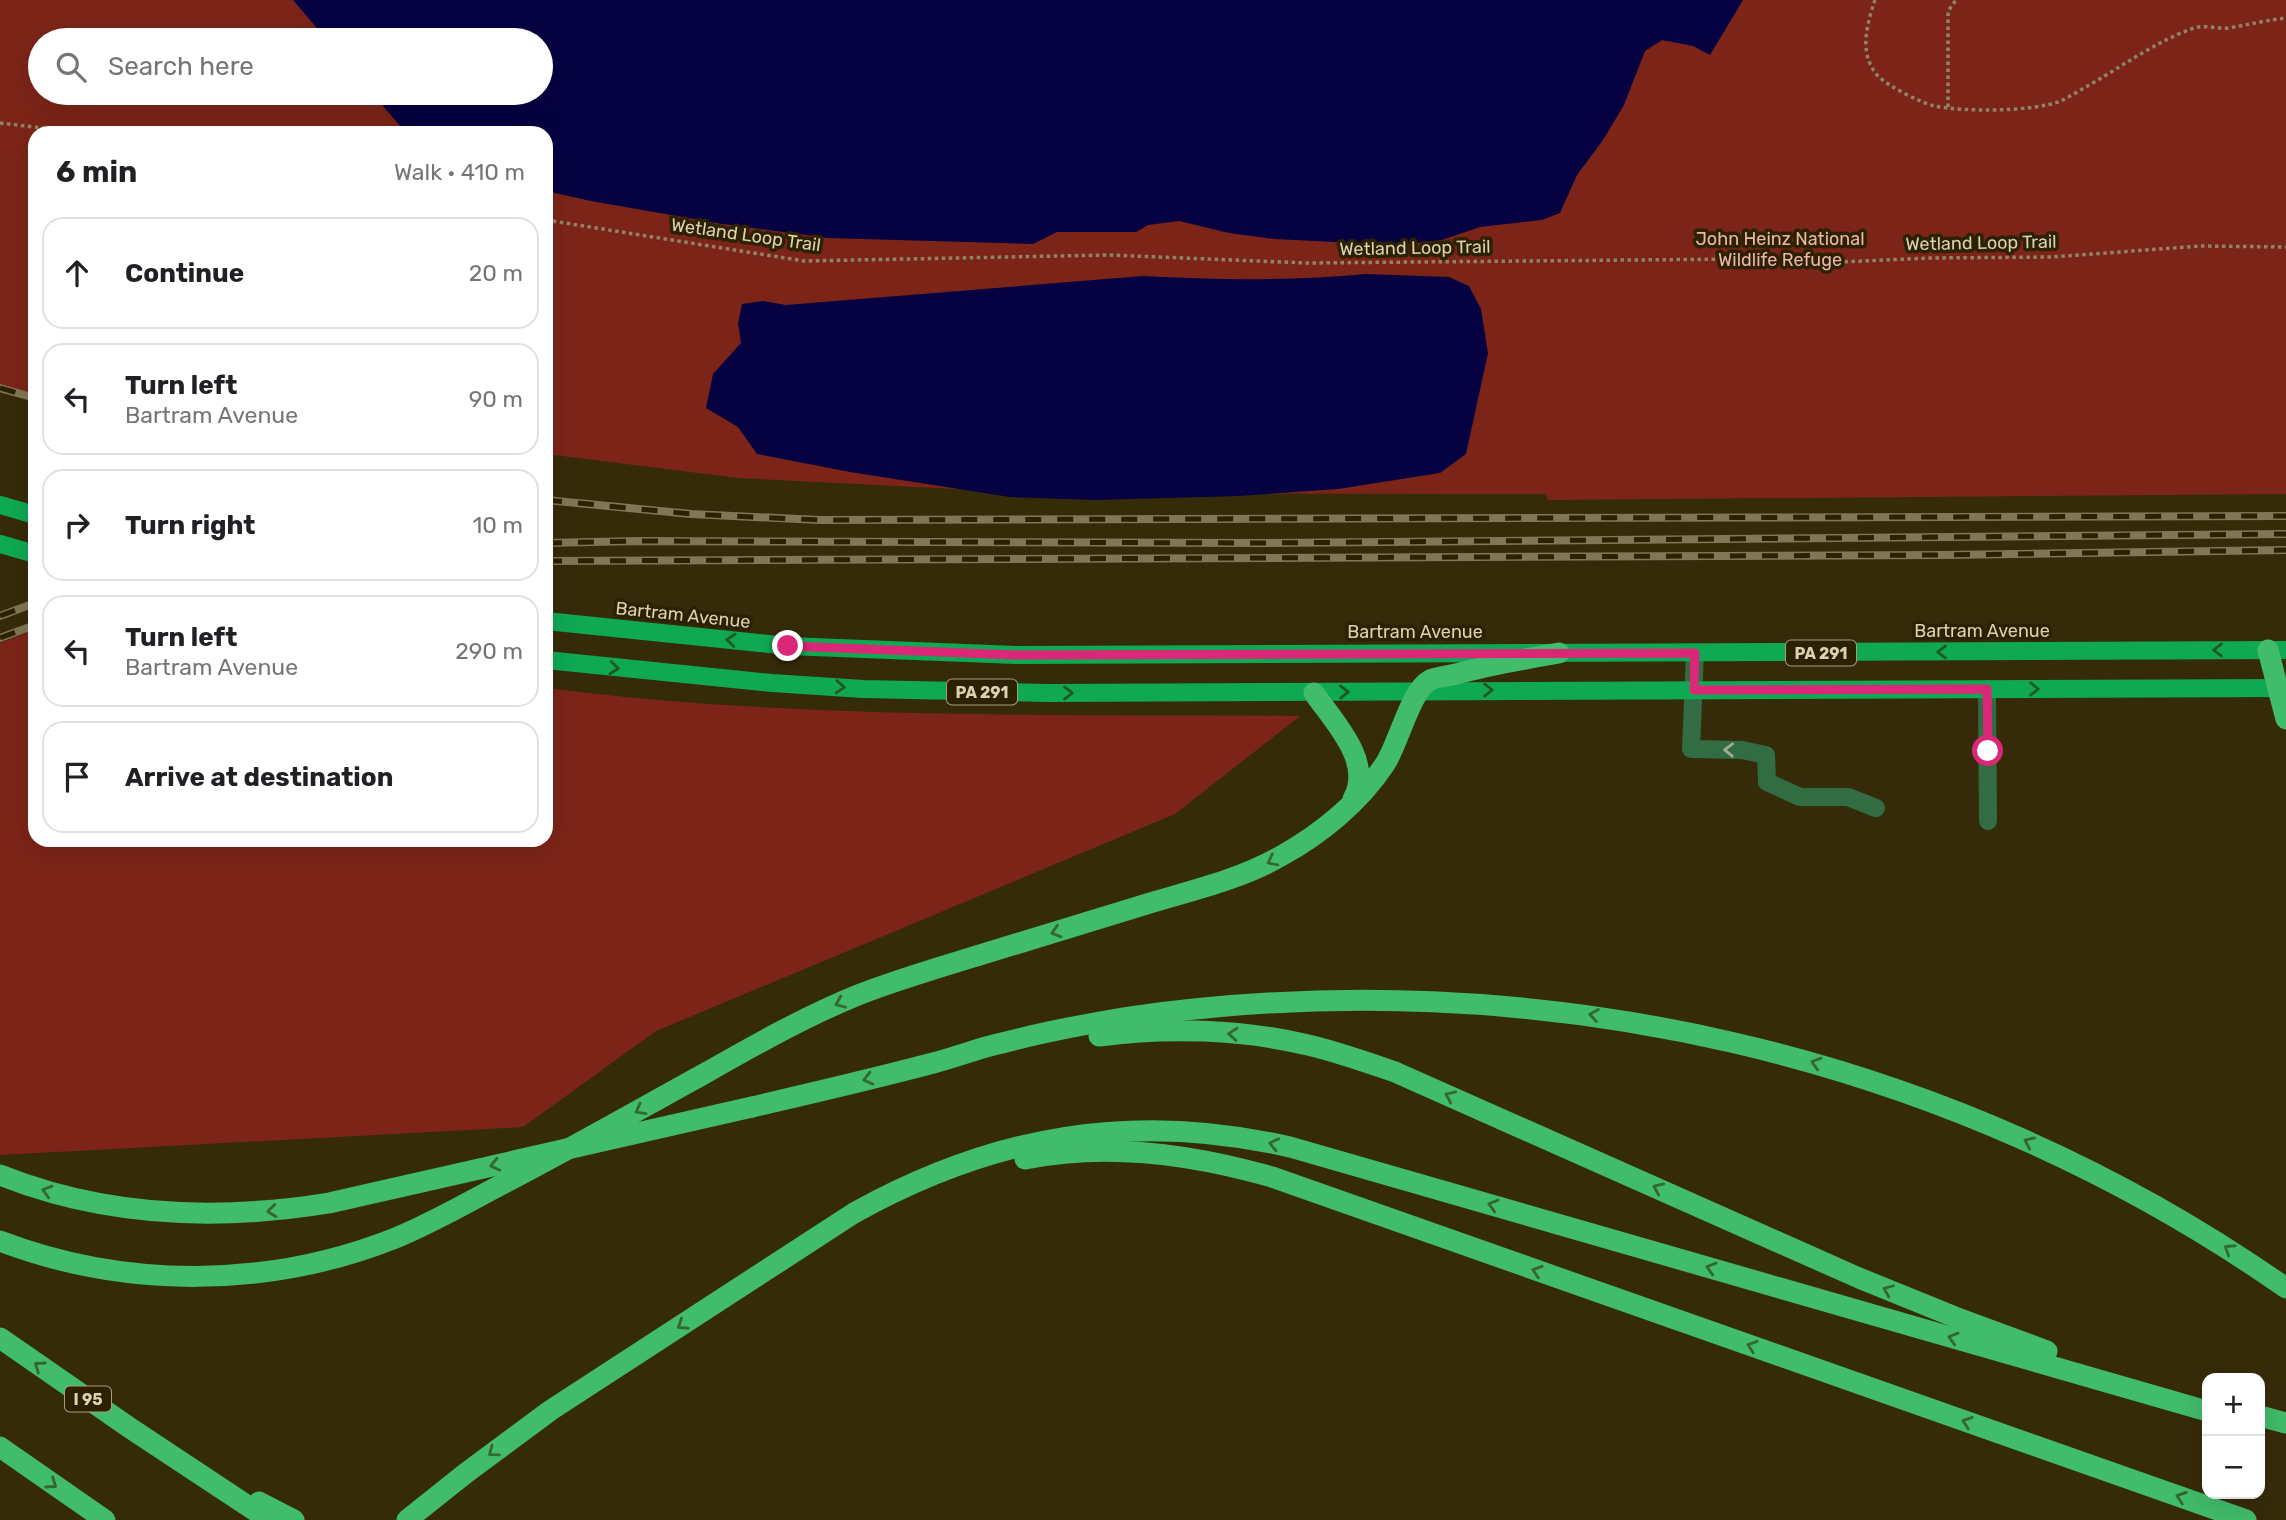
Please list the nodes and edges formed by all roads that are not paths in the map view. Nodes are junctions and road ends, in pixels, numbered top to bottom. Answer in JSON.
{"nodes":[{"id":1,"x":0,"y":505,"type":"edge"},
{"id":2,"x":28,"y":513,"type":"edge"},
{"id":3,"x":0,"y":544,"type":"edge"},
{"id":4,"x":28,"y":552,"type":"edge"},
{"id":5,"x":553,"y":622,"type":"edge"},
{"id":6,"x":2277,"y":650,"type":"edge"},
{"id":7,"x":1559,"y":653,"type":"junction"},
{"id":8,"x":1695,"y":653,"type":"junction"},
{"id":9,"x":553,"y":661,"type":"edge"},
{"id":10,"x":2282,"y":688,"type":"edge"},
{"id":11,"x":1987,"y":689,"type":"junction"},
{"id":12,"x":1694,"y":690,"type":"junction"},
{"id":13,"x":1420,"y":691,"type":"junction"},
{"id":14,"x":1314,"y":693,"type":"junction"},
{"id":15,"x":2286,"y":719,"type":"edge"},
{"id":16,"x":1350,"y":806,"type":"junction"},
{"id":17,"x":1876,"y":808,"type":"dead end"},
{"id":18,"x":1988,"y":821,"type":"dead end"},
{"id":19,"x":935,"y":1063,"type":"junction"},
{"id":20,"x":0,"y":1175,"type":"edge"},
{"id":21,"x":0,"y":1241,"type":"edge"},
{"id":22,"x":740,"y":1288,"type":"junction"},
{"id":23,"x":2286,"y":1288,"type":"edge"},
{"id":24,"x":0,"y":1338,"type":"edge"},
{"id":25,"x":2202,"y":1399,"type":"edge"},
{"id":26,"x":2202,"y":1410,"type":"edge"},
{"id":27,"x":2265,"y":1417,"type":"edge"},
{"id":28,"x":2286,"y":1423,"type":"edge"},
{"id":29,"x":2265,"y":1428,"type":"edge"},
{"id":30,"x":2286,"y":1434,"type":"edge"},
{"id":31,"x":0,"y":1447,"type":"edge"},
{"id":32,"x":176,"y":1459,"type":"junction"},
{"id":33,"x":105,"y":1520,"type":"edge"},
{"id":34,"x":269,"y":1520,"type":"edge"},
{"id":35,"x":295,"y":1520,"type":"edge"},
{"id":36,"x":407,"y":1520,"type":"edge"},
{"id":37,"x":2246,"y":1520,"type":"edge"}],
"edges":[{"from":1,"to":2,"type":"main road"},
{"from":3,"to":4,"type":"main road"},
{"from":7,"to":5,"type":"main road","name":"Bartram Avenue","number":"PA 291","one_way":true},
{"from":6,"to":8,"type":"main road","name":"Bartram Avenue","number":"PA 291","one_way":true},
{"from":6,"to":10,"type":"highway"},
{"from":7,"to":8,"type":"main road","name":"Bartram Avenue","number":"PA 291"},
{"from":7,"to":13,"type":"highway"},
{"from":8,"to":12,"type":"lane"},
{"from":9,"to":14,"type":"main road","number":"PA 291","one_way":true},
{"from":11,"to":10,"type":"main road","number":"PA 291","one_way":true},
{"from":10,"to":15,"type":"highway"},
{"from":11,"to":12,"type":"main road","number":"PA 291"},
{"from":11,"to":18,"type":"lane"},
{"from":13,"to":12,"type":"main road","number":"PA 291","one_way":true},
{"from":17,"to":12,"type":"lane","one_way":true},
{"from":14,"to":13,"type":"main road","number":"PA 291","one_way":true},
{"from":13,"to":16,"type":"highway"},
{"from":14,"to":16,"type":"highway"},
{"from":16,"to":21,"type":"highway","one_way":true},
{"from":19,"to":20,"type":"highway","one_way":true,"bridge":true},
{"from":23,"to":19,"type":"highway","one_way":true},
{"from":25,"to":19,"type":"highway","one_way":true},
{"from":26,"to":22,"type":"highway","one_way":true},
{"from":22,"to":36,"type":"highway","one_way":true},
{"from":37,"to":22,"type":"highway","one_way":true},
{"from":32,"to":24,"type":"highway","number":"I 95","one_way":true},
{"from":27,"to":28,"type":"highway"},
{"from":29,"to":30,"type":"highway"},
{"from":31,"to":33,"type":"highway","one_way":true},
{"from":32,"to":34,"type":"highway","number":"I 95"},
{"from":32,"to":35,"type":"highway"}]}
